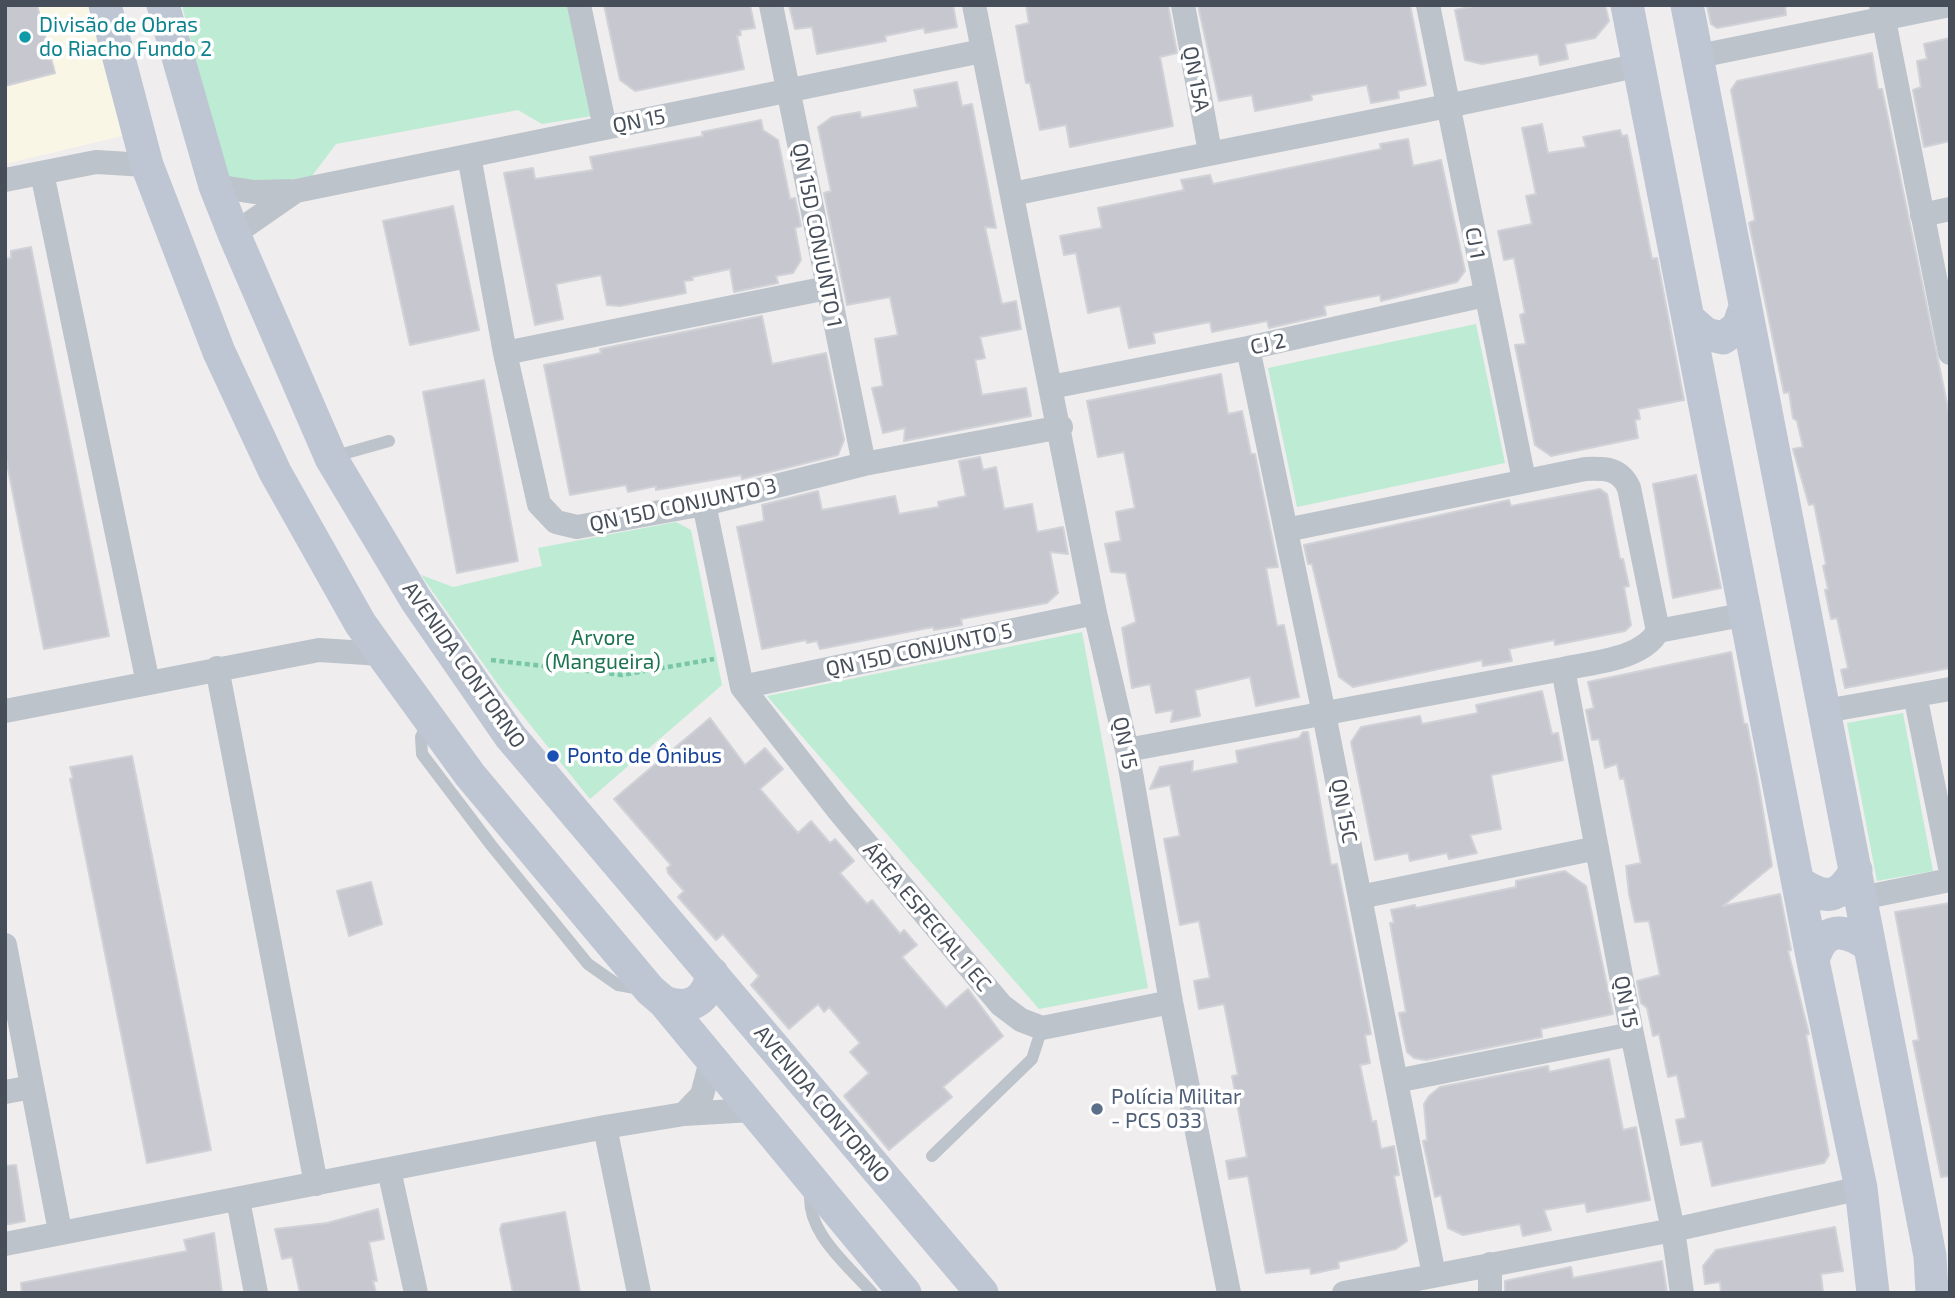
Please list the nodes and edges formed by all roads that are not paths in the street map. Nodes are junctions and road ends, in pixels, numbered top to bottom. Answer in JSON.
{"nodes":[{"id":1,"x":105,"y":5,"type":"edge"},
{"id":2,"x":163,"y":5,"type":"edge"},
{"id":3,"x":579,"y":5,"type":"edge"},
{"id":4,"x":771,"y":5,"type":"edge"},
{"id":5,"x":974,"y":5,"type":"edge"},
{"id":6,"x":1182,"y":5,"type":"edge"},
{"id":7,"x":1428,"y":5,"type":"edge"},
{"id":8,"x":1627,"y":5,"type":"edge"},
{"id":9,"x":1687,"y":5,"type":"edge"},
{"id":10,"x":1950,"y":5,"type":"edge"},
{"id":11,"x":1882,"y":12,"type":"edge"},
{"id":12,"x":982,"y":51,"type":"junction"},
{"id":13,"x":1699,"y":56,"type":"junction"},
{"id":14,"x":1639,"y":65,"type":"junction"},
{"id":15,"x":789,"y":92,"type":"junction"},
{"id":16,"x":1450,"y":107,"type":"junction"},
{"id":17,"x":605,"y":128,"type":"junction"},
{"id":18,"x":143,"y":152,"type":"junction"},
{"id":19,"x":1210,"y":152,"type":"junction"},
{"id":20,"x":468,"y":156,"type":"junction"},
{"id":21,"x":42,"y":173,"type":"junction"},
{"id":22,"x":5,"y":180,"type":"edge"},
{"id":23,"x":215,"y":187,"type":"junction"},
{"id":24,"x":296,"y":191,"type":"junction"},
{"id":25,"x":1013,"y":194,"type":"junction"},
{"id":26,"x":1950,"y":209,"type":"edge"},
{"id":27,"x":1922,"y":215,"type":"junction"},
{"id":28,"x":234,"y":234,"type":"junction"},
{"id":29,"x":827,"y":288,"type":"junction"},
{"id":30,"x":1485,"y":295,"type":"junction"},
{"id":31,"x":1744,"y":310,"type":"junction"},
{"id":32,"x":1689,"y":319,"type":"junction"},
{"id":33,"x":1248,"y":348,"type":"junction"},
{"id":34,"x":505,"y":353,"type":"junction"},
{"id":35,"x":1950,"y":353,"type":"edge"},
{"id":36,"x":1051,"y":387,"type":"junction"},
{"id":37,"x":1061,"y":427,"type":"junction"},
{"id":38,"x":388,"y":441,"type":"dead end"},
{"id":39,"x":331,"y":458,"type":"junction"},
{"id":40,"x":863,"y":464,"type":"junction"},
{"id":41,"x":1524,"y":480,"type":"junction"},
{"id":42,"x":704,"y":503,"type":"junction"},
{"id":43,"x":1286,"y":530,"type":"junction"},
{"id":44,"x":1095,"y":613,"type":"junction"},
{"id":45,"x":1747,"y":614,"type":"junction"},
{"id":46,"x":360,"y":623,"type":"junction"},
{"id":47,"x":1658,"y":631,"type":"junction"},
{"id":48,"x":318,"y":650,"type":"junction"},
{"id":49,"x":382,"y":654,"type":"junction"},
{"id":50,"x":217,"y":668,"type":"junction"},
{"id":51,"x":1563,"y":669,"type":"junction"},
{"id":52,"x":148,"y":683,"type":"junction"},
{"id":53,"x":742,"y":687,"type":"junction"},
{"id":54,"x":1950,"y":688,"type":"edge"},
{"id":55,"x":1915,"y":695,"type":"junction"},
{"id":56,"x":5,"y":711,"type":"edge"},
{"id":57,"x":1825,"y":711,"type":"junction"},
{"id":58,"x":1324,"y":714,"type":"junction"},
{"id":59,"x":1127,"y":750,"type":"junction"},
{"id":60,"x":1597,"y":848,"type":"junction"},
{"id":61,"x":1950,"y":867,"type":"edge"},
{"id":62,"x":1950,"y":880,"type":"edge"},
{"id":63,"x":1798,"y":882,"type":"junction"},
{"id":64,"x":1859,"y":884,"type":"junction"},
{"id":65,"x":1360,"y":897,"type":"junction"},
{"id":66,"x":5,"y":945,"type":"edge"},
{"id":67,"x":1870,"y":946,"type":"junction"},
{"id":68,"x":1813,"y":961,"type":"junction"},
{"id":69,"x":712,"y":972,"type":"junction"},
{"id":70,"x":657,"y":996,"type":"junction"},
{"id":71,"x":1171,"y":1002,"type":"junction"},
{"id":72,"x":1042,"y":1028,"type":"junction"},
{"id":73,"x":1632,"y":1034,"type":"junction"},
{"id":74,"x":710,"y":1061,"type":"junction"},
{"id":75,"x":1396,"y":1081,"type":"junction"},
{"id":76,"x":32,"y":1087,"type":"junction"},
{"id":77,"x":5,"y":1092,"type":"edge"},
{"id":78,"x":752,"y":1110,"type":"junction"},
{"id":79,"x":684,"y":1114,"type":"junction"},
{"id":80,"x":605,"y":1126,"type":"junction"},
{"id":81,"x":932,"y":1156,"type":"dead end"},
{"id":82,"x":389,"y":1170,"type":"junction"},
{"id":83,"x":812,"y":1181,"type":"junction"},
{"id":84,"x":316,"y":1184,"type":"junction"},
{"id":85,"x":1861,"y":1188,"type":"junction"},
{"id":86,"x":238,"y":1200,"type":"junction"},
{"id":87,"x":1673,"y":1230,"type":"junction"},
{"id":88,"x":61,"y":1231,"type":"junction"},
{"id":89,"x":5,"y":1244,"type":"edge"},
{"id":90,"x":1940,"y":1257,"type":"edge"},
{"id":91,"x":1490,"y":1264,"type":"junction"},
{"id":92,"x":1434,"y":1275,"type":"junction"},
{"id":93,"x":1938,"y":1288,"type":"edge"},
{"id":94,"x":256,"y":1293,"type":"edge"},
{"id":95,"x":416,"y":1293,"type":"edge"},
{"id":96,"x":639,"y":1293,"type":"edge"},
{"id":97,"x":872,"y":1293,"type":"edge"},
{"id":98,"x":905,"y":1293,"type":"edge"},
{"id":99,"x":982,"y":1293,"type":"edge"},
{"id":100,"x":1229,"y":1293,"type":"edge"},
{"id":101,"x":1345,"y":1293,"type":"edge"},
{"id":102,"x":1490,"y":1293,"type":"edge"},
{"id":103,"x":1682,"y":1293,"type":"edge"},
{"id":104,"x":1873,"y":1293,"type":"edge"}],
"edges":[{"from":1,"to":18,"type":"main road"},
{"from":2,"to":23,"type":"main road","name":"AVENIDA CONTORNO"},
{"from":3,"to":17,"type":"street"},
{"from":4,"to":15,"type":"street","name":"QN 15D CONJUNTO 1"},
{"from":5,"to":12,"type":"street","name":"QN 15"},
{"from":6,"to":19,"type":"street","name":"QN 15A"},
{"from":7,"to":16,"type":"street","name":"CJ 1"},
{"from":8,"to":14,"type":"main road"},
{"from":9,"to":13,"type":"main road"},
{"from":10,"to":11,"type":"street"},
{"from":11,"to":13,"type":"street"},
{"from":11,"to":27,"type":"street"},
{"from":12,"to":15,"type":"street","name":"QN 15"},
{"from":12,"to":25,"type":"street","name":"QN 15"},
{"from":13,"to":31,"type":"main road"},
{"from":14,"to":16,"type":"street"},
{"from":14,"to":32,"type":"main road"},
{"from":15,"to":17,"type":"street","name":"QN 15"},
{"from":15,"to":29,"type":"street","name":"QN 15D CONJUNTO 1"},
{"from":16,"to":19,"type":"street"},
{"from":16,"to":30,"type":"street","name":"CJ 1"},
{"from":17,"to":20,"type":"street","name":"QN 15"},
{"from":18,"to":21,"type":"street"},
{"from":18,"to":46,"type":"main road"},
{"from":19,"to":25,"type":"street"},
{"from":20,"to":24,"type":"street","name":"QN 15"},
{"from":20,"to":34,"type":"street","name":"QN 15D CONJUNTO 3"},
{"from":21,"to":22,"type":"street"},
{"from":21,"to":52,"type":"street"},
{"from":23,"to":24,"type":"street","name":"QN 15"},
{"from":23,"to":28,"type":"main road","name":"AVENIDA CONTORNO"},
{"from":24,"to":28,"type":"street","name":"QN 15"},
{"from":25,"to":36,"type":"street","name":"QN 15"},
{"from":26,"to":27,"type":"street"},
{"from":27,"to":35,"type":"street"},
{"from":28,"to":39,"type":"main road","name":"AVENIDA CONTORNO"},
{"from":29,"to":34,"type":"street"},
{"from":29,"to":40,"type":"street","name":"QN 15D CONJUNTO 1"},
{"from":30,"to":33,"type":"street","name":"CJ 2"},
{"from":30,"to":41,"type":"street","name":"CJ 1"},
{"from":31,"to":32,"type":"main road"},
{"from":31,"to":57,"type":"main road"},
{"from":32,"to":45,"type":"main road"},
{"from":33,"to":36,"type":"street","name":"CJ 2"},
{"from":33,"to":43,"type":"street","name":"QN 15C"},
{"from":34,"to":42,"type":"street","name":"QN 15D CONJUNTO 3"},
{"from":36,"to":37,"type":"street","name":"QN 15"},
{"from":37,"to":40,"type":"street","name":"QN 15D CONJUNTO 3"},
{"from":37,"to":44,"type":"street","name":"QN 15"},
{"from":38,"to":39,"type":"lane"},
{"from":39,"to":69,"type":"main road","name":"AVENIDA CONTORNO"},
{"from":40,"to":42,"type":"street","name":"QN 15D CONJUNTO 3"},
{"from":41,"to":43,"type":"street"},
{"from":41,"to":47,"type":"street"},
{"from":42,"to":53,"type":"street"},
{"from":43,"to":58,"type":"street","name":"QN 15C"},
{"from":44,"to":53,"type":"street","name":"QN 15D CONJUNTO 5"},
{"from":44,"to":59,"type":"street","name":"QN 15"},
{"from":45,"to":47,"type":"street"},
{"from":45,"to":63,"type":"main road"},
{"from":46,"to":48,"type":"street"},
{"from":46,"to":49,"type":"main road"},
{"from":47,"to":51,"type":"street"},
{"from":48,"to":49,"type":"street"},
{"from":48,"to":50,"type":"street"},
{"from":49,"to":70,"type":"main road"},
{"from":50,"to":52,"type":"street"},
{"from":50,"to":84,"type":"street"},
{"from":51,"to":58,"type":"street"},
{"from":51,"to":60,"type":"street","name":"QN 15"},
{"from":52,"to":56,"type":"street"},
{"from":53,"to":72,"type":"street","name":"ÁREA ESPECIAL 1 EC"},
{"from":54,"to":55,"type":"street"},
{"from":55,"to":57,"type":"street"},
{"from":55,"to":61,"type":"street"},
{"from":57,"to":64,"type":"main road"},
{"from":58,"to":59,"type":"street"},
{"from":58,"to":65,"type":"street","name":"QN 15C"},
{"from":59,"to":71,"type":"street","name":"QN 15"},
{"from":60,"to":65,"type":"street"},
{"from":60,"to":73,"type":"street","name":"QN 15"},
{"from":62,"to":64,"type":"street"},
{"from":63,"to":64,"type":"main road"},
{"from":63,"to":68,"type":"main road"},
{"from":64,"to":67,"type":"main road"},
{"from":65,"to":75,"type":"street","name":"QN 15C"},
{"from":66,"to":76,"type":"street"},
{"from":67,"to":68,"type":"main road"},
{"from":67,"to":90,"type":"main road"},
{"from":68,"to":85,"type":"main road"},
{"from":69,"to":70,"type":"main road"},
{"from":69,"to":99,"type":"main road","name":"AVENIDA CONTORNO"},
{"from":70,"to":74,"type":"main road"},
{"from":71,"to":72,"type":"street"},
{"from":71,"to":100,"type":"street","name":"QN 15"},
{"from":72,"to":81,"type":"lane"},
{"from":73,"to":75,"type":"street"},
{"from":73,"to":87,"type":"street","name":"QN 15"},
{"from":74,"to":78,"type":"main road"},
{"from":74,"to":79,"type":"street"},
{"from":75,"to":92,"type":"street","name":"QN 15C"},
{"from":76,"to":77,"type":"street"},
{"from":76,"to":88,"type":"street"},
{"from":78,"to":79,"type":"street"},
{"from":78,"to":83,"type":"main road"},
{"from":79,"to":80,"type":"street"},
{"from":80,"to":82,"type":"street"},
{"from":80,"to":96,"type":"street"},
{"from":82,"to":84,"type":"street"},
{"from":82,"to":95,"type":"street"},
{"from":83,"to":97,"type":"lane"},
{"from":83,"to":98,"type":"main road"},
{"from":84,"to":86,"type":"street"},
{"from":85,"to":87,"type":"street"},
{"from":85,"to":104,"type":"main road"},
{"from":86,"to":88,"type":"street"},
{"from":86,"to":94,"type":"street"},
{"from":87,"to":91,"type":"street"},
{"from":87,"to":103,"type":"street","name":"QN 15"},
{"from":88,"to":89,"type":"street"},
{"from":90,"to":93,"type":"main road"},
{"from":91,"to":92,"type":"street"},
{"from":91,"to":102,"type":"street"},
{"from":92,"to":101,"type":"street"}]}
